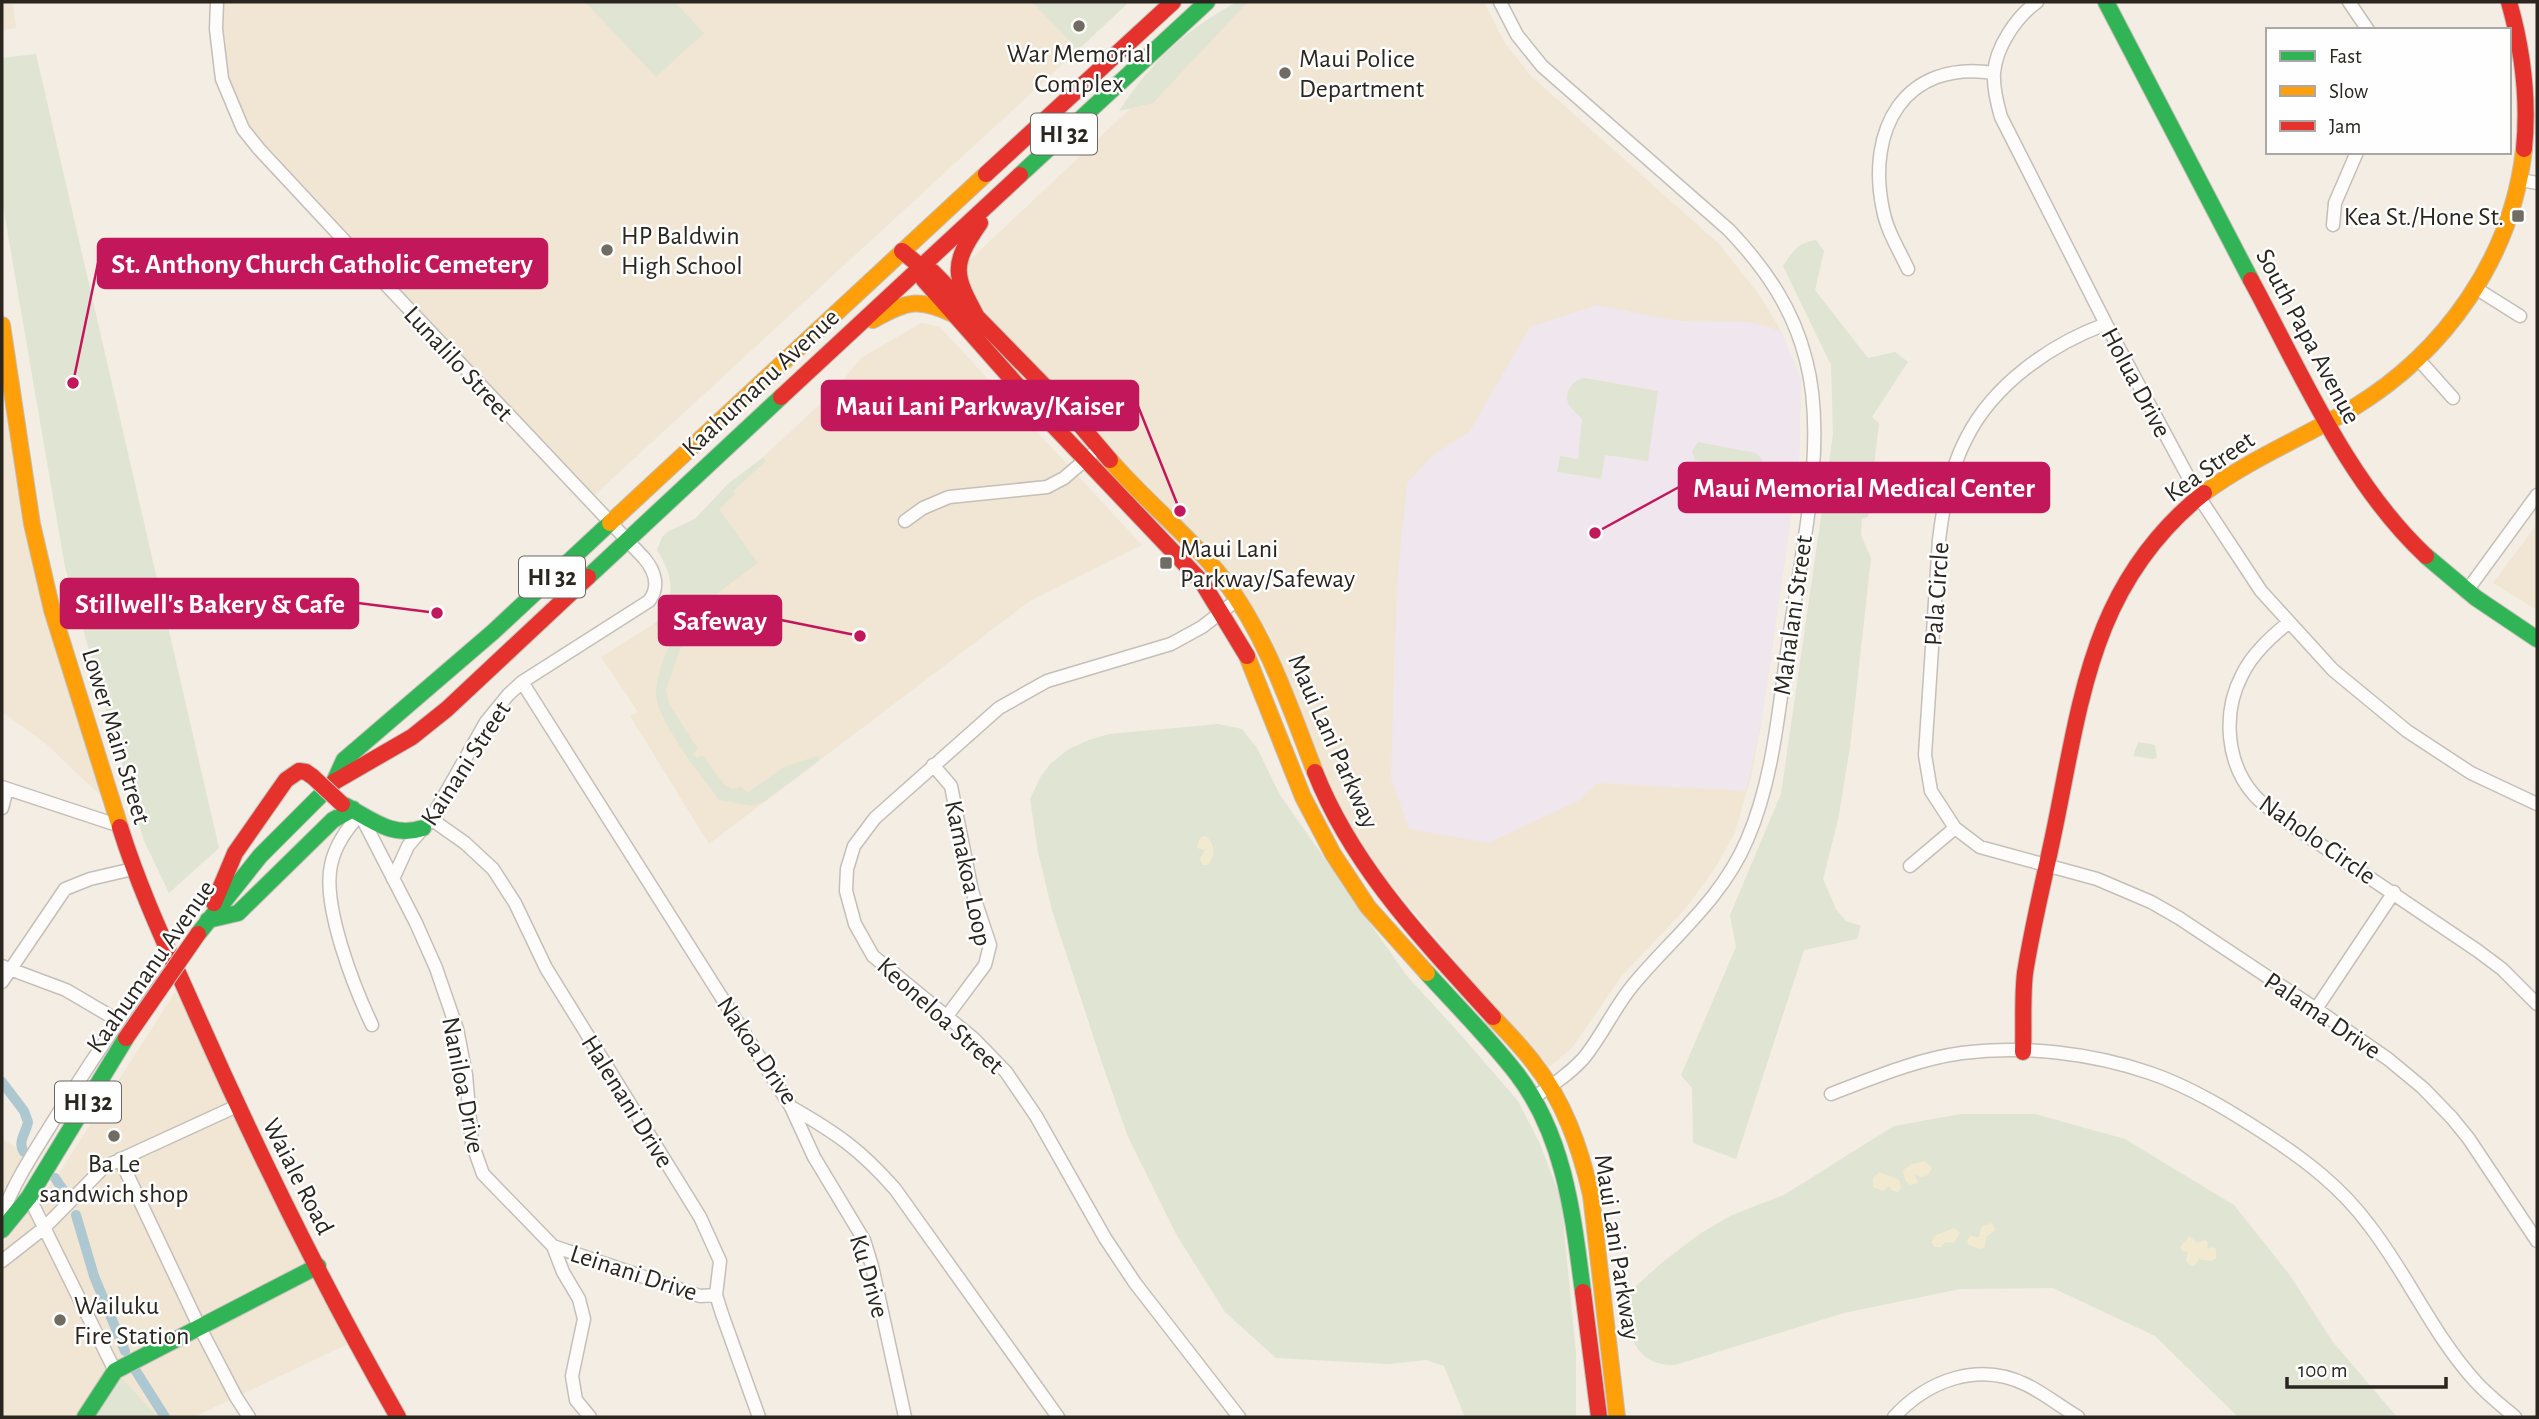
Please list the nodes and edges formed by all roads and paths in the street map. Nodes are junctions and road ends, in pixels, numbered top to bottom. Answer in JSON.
{"nodes":[{"id":1,"x":217,"y":2,"type":"edge"},
{"id":2,"x":1173,"y":2,"type":"edge"},
{"id":3,"x":1207,"y":2,"type":"edge"},
{"id":4,"x":1500,"y":2,"type":"edge"},
{"id":5,"x":2037,"y":2,"type":"edge"},
{"id":6,"x":2106,"y":2,"type":"edge"},
{"id":7,"x":2349,"y":2,"type":"edge"},
{"id":8,"x":2509,"y":2,"type":"edge"},
{"id":9,"x":2367,"y":28,"type":"edge"},
{"id":10,"x":1994,"y":72,"type":"junction"},
{"id":11,"x":2356,"y":154,"type":"edge"},
{"id":12,"x":2521,"y":180,"type":"junction"},
{"id":13,"x":2537,"y":183,"type":"edge"},
{"id":14,"x":1003,"y":190,"type":"junction"},
{"id":15,"x":2333,"y":225,"type":"dead end"},
{"id":16,"x":902,"y":251,"type":"junction"},
{"id":17,"x":920,"y":266,"type":"junction"},
{"id":18,"x":1908,"y":269,"type":"dead end"},
{"id":19,"x":2477,"y":289,"type":"junction"},
{"id":20,"x":955,"y":316,"type":"junction"},
{"id":21,"x":2520,"y":316,"type":"dead end"},
{"id":22,"x":978,"y":319,"type":"junction"},
{"id":23,"x":2106,"y":324,"type":"junction"},
{"id":24,"x":2,"y":325,"type":"edge"},
{"id":25,"x":845,"y":337,"type":"junction"},
{"id":26,"x":2419,"y":360,"type":"junction"},
{"id":27,"x":2453,"y":398,"type":"dead end"},
{"id":28,"x":2329,"y":422,"type":"junction"},
{"id":29,"x":1099,"y":447,"type":"junction"},
{"id":30,"x":1086,"y":459,"type":"junction"},
{"id":31,"x":2537,"y":495,"type":"edge"},
{"id":32,"x":2199,"y":497,"type":"junction"},
{"id":33,"x":905,"y":521,"type":"dead end"},
{"id":34,"x":610,"y":522,"type":"junction"},
{"id":35,"x":627,"y":540,"type":"junction"},
{"id":36,"x":2466,"y":592,"type":"junction"},
{"id":37,"x":1237,"y":600,"type":"junction"},
{"id":38,"x":1221,"y":612,"type":"junction"},
{"id":39,"x":2288,"y":623,"type":"junction"},
{"id":40,"x":2537,"y":639,"type":"edge"},
{"id":41,"x":450,"y":669,"type":"junction"},
{"id":42,"x":484,"y":674,"type":"junction"},
{"id":43,"x":522,"y":682,"type":"junction"},
{"id":44,"x":447,"y":709,"type":"junction"},
{"id":45,"x":933,"y":765,"type":"junction"},
{"id":46,"x":334,"y":782,"type":"junction"},
{"id":47,"x":4,"y":788,"type":"edge"},
{"id":48,"x":2537,"y":804,"type":"edge"},
{"id":49,"x":2,"y":808,"type":"edge"},
{"id":50,"x":352,"y":809,"type":"junction"},
{"id":51,"x":427,"y":823,"type":"junction"},
{"id":52,"x":120,"y":825,"type":"junction"},
{"id":53,"x":1955,"y":828,"type":"junction"},
{"id":54,"x":1910,"y":866,"type":"dead end"},
{"id":55,"x":2048,"y":867,"type":"junction"},
{"id":56,"x":132,"y":870,"type":"junction"},
{"id":57,"x":393,"y":879,"type":"junction"},
{"id":58,"x":2395,"y":892,"type":"junction"},
{"id":59,"x":208,"y":920,"type":"junction"},
{"id":60,"x":168,"y":950,"type":"junction"},
{"id":61,"x":6,"y":967,"type":"edge"},
{"id":62,"x":2,"y":982,"type":"edge"},
{"id":63,"x":2537,"y":1004,"type":"edge"},
{"id":64,"x":2316,"y":1009,"type":"junction"},
{"id":65,"x":947,"y":1016,"type":"junction"},
{"id":66,"x":117,"y":1020,"type":"junction"},
{"id":67,"x":372,"y":1026,"type":"dead end"},
{"id":68,"x":2023,"y":1052,"type":"junction"},
{"id":69,"x":1550,"y":1087,"type":"junction"},
{"id":70,"x":1831,"y":1094,"type":"dead end"},
{"id":71,"x":1533,"y":1098,"type":"junction"},
{"id":72,"x":237,"y":1106,"type":"junction"},
{"id":73,"x":791,"y":1107,"type":"junction"},
{"id":74,"x":120,"y":1159,"type":"junction"},
{"id":75,"x":29,"y":1196,"type":"junction"},
{"id":76,"x":2,"y":1215,"type":"edge"},
{"id":77,"x":44,"y":1228,"type":"junction"},
{"id":78,"x":2,"y":1230,"type":"edge"},
{"id":79,"x":2537,"y":1241,"type":"edge"},
{"id":80,"x":553,"y":1246,"type":"junction"},
{"id":81,"x":2,"y":1261,"type":"edge"},
{"id":82,"x":318,"y":1266,"type":"junction"},
{"id":83,"x":716,"y":1295,"type":"junction"},
{"id":84,"x":199,"y":1326,"type":"junction"},
{"id":85,"x":115,"y":1371,"type":"junction"},
{"id":86,"x":85,"y":1417,"type":"edge"},
{"id":87,"x":249,"y":1417,"type":"edge"},
{"id":88,"x":398,"y":1417,"type":"edge"},
{"id":89,"x":590,"y":1417,"type":"edge"},
{"id":90,"x":760,"y":1417,"type":"edge"},
{"id":91,"x":905,"y":1417,"type":"edge"},
{"id":92,"x":1058,"y":1417,"type":"edge"},
{"id":93,"x":1239,"y":1417,"type":"edge"},
{"id":94,"x":1600,"y":1417,"type":"edge"},
{"id":95,"x":1617,"y":1417,"type":"edge"},
{"id":96,"x":1894,"y":1417,"type":"edge"},
{"id":97,"x":2078,"y":1417,"type":"edge"},
{"id":98,"x":2515,"y":1417,"type":"edge"}],
"edges":[{"from":1,"to":34,"type":"street","name":"Lunalilo Street"},
{"from":2,"to":16,"type":"main road","name":"Kaahumanu Avenue","number":"HI 32"},
{"from":3,"to":14,"type":"main road","name":"Kaahumanu Avenue","number":"HI 32"},
{"from":4,"to":69,"type":"street","name":"Mahalani Street"},
{"from":5,"to":10,"type":"street","name":"Holua Drive"},
{"from":6,"to":28,"type":"main road","name":"South Papa Avenue"},
{"from":7,"to":9,"type":"street"},
{"from":8,"to":12,"type":"main road","name":"Kea Street"},
{"from":10,"to":18,"type":"street"},
{"from":10,"to":23,"type":"street","name":"Holua Drive"},
{"from":11,"to":15,"type":"street"},
{"from":12,"to":13,"type":"street"},
{"from":12,"to":19,"type":"main road","name":"Kea Street"},
{"from":14,"to":17,"type":"main road","name":"Kaahumanu Avenue","number":"HI 32"},
{"from":14,"to":22,"type":"main road"},
{"from":16,"to":17,"type":"main road","name":"Maui Lani Parkway"},
{"from":16,"to":34,"type":"main road","name":"Kaahumanu Avenue","number":"HI 32"},
{"from":17,"to":20,"type":"main road","name":"Maui Lani Parkway"},
{"from":17,"to":22,"type":"main road","name":"Maui Lani Parkway"},
{"from":17,"to":25,"type":"main road","name":"Kaahumanu Avenue","number":"HI 32"},
{"from":19,"to":21,"type":"street"},
{"from":19,"to":26,"type":"main road","name":"Kea Street"},
{"from":20,"to":25,"type":"main road"},
{"from":20,"to":30,"type":"main road","name":"Maui Lani Parkway"},
{"from":22,"to":29,"type":"main road","name":"Maui Lani Parkway"},
{"from":23,"to":32,"type":"street","name":"Holua Drive"},
{"from":23,"to":53,"type":"street","name":"Pala Circle"},
{"from":24,"to":52,"type":"main road","name":"Lower Main Street"},
{"from":25,"to":35,"type":"main road","name":"Kaahumanu Avenue","number":"HI 32"},
{"from":26,"to":27,"type":"street"},
{"from":26,"to":28,"type":"main road","name":"Kea Street"},
{"from":28,"to":32,"type":"main road","name":"Kea Street"},
{"from":28,"to":36,"type":"main road","name":"South Papa Avenue"},
{"from":29,"to":30,"type":"street"},
{"from":29,"to":37,"type":"main road","name":"Maui Lani Parkway"},
{"from":30,"to":33,"type":"street"},
{"from":30,"to":38,"type":"main road","name":"Maui Lani Parkway"},
{"from":31,"to":36,"type":"street"},
{"from":32,"to":39,"type":"street","name":"Holua Drive"},
{"from":32,"to":55,"type":"main road","name":"Kea Street"},
{"from":34,"to":35,"type":"street","name":"Kainani Street"},
{"from":34,"to":41,"type":"main road","name":"Kaahumanu Avenue","number":"HI 32"},
{"from":35,"to":42,"type":"main road","name":"Kaahumanu Avenue","number":"HI 32"},
{"from":35,"to":43,"type":"street","name":"Kainani Street"},
{"from":36,"to":40,"type":"main road","name":"South Papa Avenue"},
{"from":37,"to":38,"type":"street","name":"Keoneloa Street"},
{"from":37,"to":69,"type":"main road","name":"Maui Lani Parkway"},
{"from":38,"to":45,"type":"street","name":"Keoneloa Street"},
{"from":38,"to":71,"type":"main road","name":"Maui Lani Parkway"},
{"from":39,"to":48,"type":"street","name":"Holua Drive"},
{"from":39,"to":58,"type":"street","name":"Naholo Circle"},
{"from":41,"to":42,"type":"main road"},
{"from":41,"to":44,"type":"main road"},
{"from":41,"to":46,"type":"main road","name":"Kaahumanu Avenue","number":"HI 32"},
{"from":42,"to":44,"type":"main road","name":"Kaahumanu Avenue","number":"HI 32"},
{"from":43,"to":51,"type":"street","name":"Kainani Street"},
{"from":43,"to":73,"type":"street","name":"Nakoa Drive"},
{"from":44,"to":46,"type":"main road","name":"Kaahumanu Avenue","number":"HI 32"},
{"from":45,"to":65,"type":"street","name":"Kamakoa Loop"},
{"from":45,"to":65,"type":"street","name":"Keoneloa Street"},
{"from":46,"to":59,"type":"main road","name":"Kaahumanu Avenue","number":"HI 32"},
{"from":47,"to":49,"type":"street"},
{"from":47,"to":52,"type":"street"},
{"from":50,"to":51,"type":"main road"},
{"from":50,"to":57,"type":"street","name":"Naniloa Drive"},
{"from":50,"to":59,"type":"main road"},
{"from":50,"to":59,"type":"main road","bridge":true},
{"from":50,"to":67,"type":"street"},
{"from":51,"to":57,"type":"street","name":"Kainani Street"},
{"from":51,"to":83,"type":"street","name":"Halenani Drive"},
{"from":52,"to":56,"type":"main road","name":"Lower Main Street"},
{"from":53,"to":54,"type":"street"},
{"from":53,"to":55,"type":"street","name":"Pala Circle"},
{"from":55,"to":64,"type":"street","name":"Palama Drive"},
{"from":55,"to":68,"type":"main road","name":"Kea Street"},
{"from":56,"to":60,"type":"main road","name":"Lower Main Street"},
{"from":56,"to":61,"type":"street"},
{"from":57,"to":80,"type":"street","name":"Naniloa Drive"},
{"from":58,"to":63,"type":"street","name":"Naholo Circle"},
{"from":58,"to":64,"type":"street"},
{"from":59,"to":75,"type":"main road","name":"Kaahumanu Avenue","number":"HI 32","bridge":true},
{"from":60,"to":66,"type":"street"},
{"from":60,"to":72,"type":"main road","name":"Waiale Road"},
{"from":61,"to":62,"type":"street"},
{"from":61,"to":66,"type":"street"},
{"from":64,"to":79,"type":"street","name":"Palama Drive"},
{"from":65,"to":93,"type":"street","name":"Keoneloa Street"},
{"from":66,"to":76,"type":"street"},
{"from":68,"to":70,"type":"street"},
{"from":68,"to":98,"type":"street"},
{"from":69,"to":71,"type":"street","name":"Mahalani Street"},
{"from":69,"to":95,"type":"main road","name":"Maui Lani Parkway"},
{"from":71,"to":94,"type":"main road","name":"Maui Lani Parkway"},
{"from":72,"to":74,"type":"street"},
{"from":72,"to":82,"type":"main road","name":"Waiale Road"},
{"from":73,"to":91,"type":"street","name":"Ku Drive"},
{"from":73,"to":92,"type":"street","name":"Nakoa Drive"},
{"from":74,"to":77,"type":"street"},
{"from":74,"to":84,"type":"street"},
{"from":75,"to":77,"type":"street"},
{"from":75,"to":78,"type":"main road","name":"Kaahumanu Avenue"},
{"from":77,"to":81,"type":"street"},
{"from":77,"to":85,"type":"street"},
{"from":80,"to":83,"type":"street","name":"Leinani Drive"},
{"from":80,"to":89,"type":"street","name":"Naniloa Drive"},
{"from":82,"to":84,"type":"main road"},
{"from":82,"to":88,"type":"main road","name":"Waiale Road"},
{"from":83,"to":90,"type":"street","name":"Halenani Drive"},
{"from":84,"to":85,"type":"main road"},
{"from":84,"to":87,"type":"street"},
{"from":85,"to":86,"type":"main road"},
{"from":96,"to":97,"type":"street"}]}
